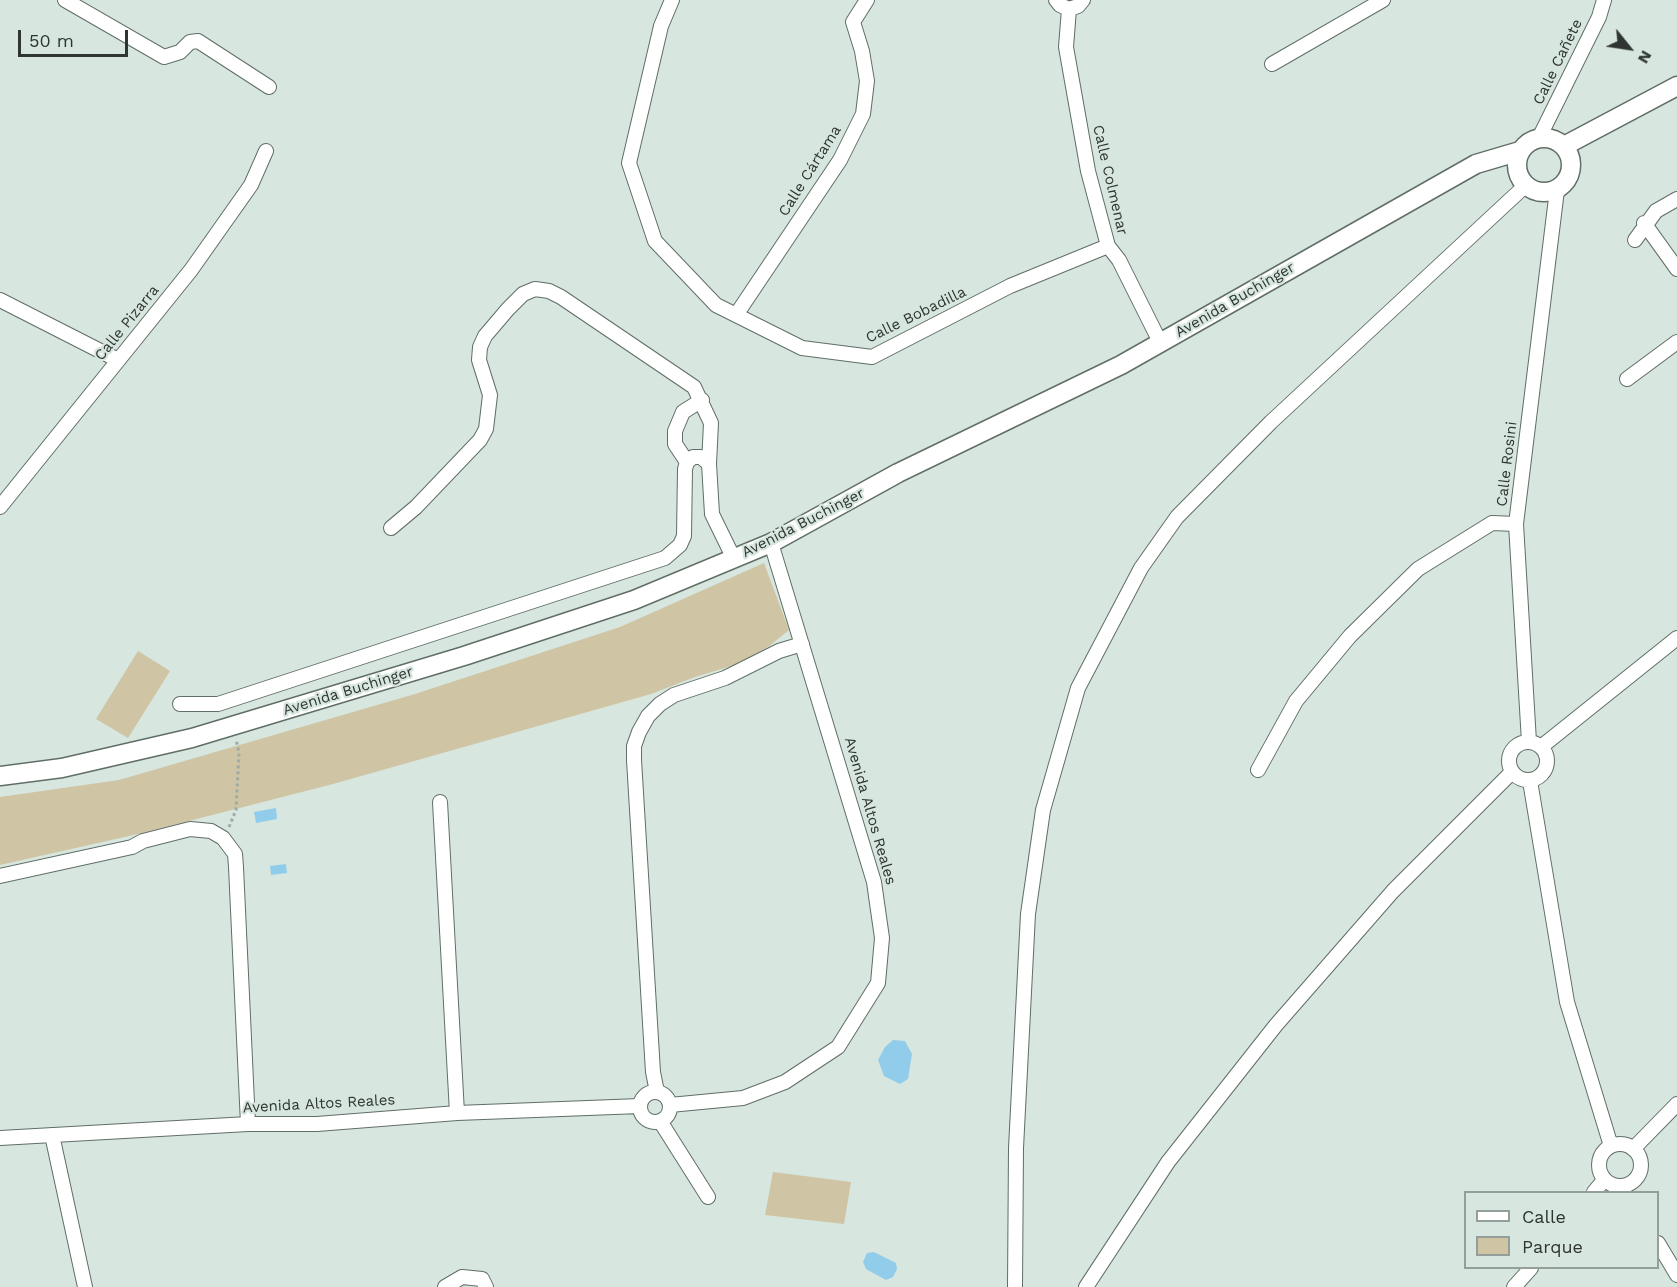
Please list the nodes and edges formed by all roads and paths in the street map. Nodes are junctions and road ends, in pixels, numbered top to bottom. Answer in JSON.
{"nodes":[{"id":1,"x":65,"y":0,"type":"edge"},
{"id":2,"x":672,"y":0,"type":"edge"},
{"id":3,"x":867,"y":0,"type":"edge"},
{"id":4,"x":1056,"y":0,"type":"edge"},
{"id":5,"x":1083,"y":0,"type":"edge"},
{"id":6,"x":1383,"y":0,"type":"edge"},
{"id":7,"x":1604,"y":0,"type":"edge"},
{"id":8,"x":1069,"y":9,"type":"junction"},
{"id":9,"x":1272,"y":64,"type":"dead end"},
{"id":10,"x":1677,"y":86,"type":"edge"},
{"id":11,"x":269,"y":87,"type":"dead end"},
{"id":12,"x":1539,"y":138,"type":"junction"},
{"id":13,"x":1564,"y":146,"type":"junction"},
{"id":14,"x":267,"y":151,"type":"dead end"},
{"id":15,"x":1520,"y":151,"type":"junction"},
{"id":16,"x":1525,"y":186,"type":"junction"},
{"id":17,"x":1557,"y":190,"type":"junction"},
{"id":18,"x":1677,"y":199,"type":"edge"},
{"id":19,"x":1644,"y":223,"type":"junction"},
{"id":20,"x":1635,"y":240,"type":"dead end"},
{"id":21,"x":1108,"y":246,"type":"junction"},
{"id":22,"x":1677,"y":269,"type":"edge"},
{"id":23,"x":0,"y":300,"type":"edge"},
{"id":24,"x":736,"y":315,"type":"junction"},
{"id":25,"x":1166,"y":340,"type":"junction"},
{"id":26,"x":1677,"y":342,"type":"edge"},
{"id":27,"x":118,"y":360,"type":"junction"},
{"id":28,"x":1627,"y":379,"type":"dead end"},
{"id":29,"x":702,"y":400,"type":"junction"},
{"id":30,"x":687,"y":462,"type":"junction"},
{"id":31,"x":709,"y":464,"type":"junction"},
{"id":32,"x":0,"y":507,"type":"edge"},
{"id":33,"x":1516,"y":524,"type":"junction"},
{"id":34,"x":391,"y":528,"type":"dead end"},
{"id":35,"x":771,"y":543,"type":"junction"},
{"id":36,"x":734,"y":559,"type":"junction"},
{"id":37,"x":1677,"y":638,"type":"edge"},
{"id":38,"x":802,"y":644,"type":"junction"},
{"id":39,"x":180,"y":704,"type":"dead end"},
{"id":40,"x":234,"y":726,"type":"junction"},
{"id":41,"x":1535,"y":745,"type":"junction"},
{"id":42,"x":1258,"y":770,"type":"dead end"},
{"id":43,"x":1512,"y":772,"type":"junction"},
{"id":44,"x":0,"y":776,"type":"edge"},
{"id":45,"x":1530,"y":781,"type":"junction"},
{"id":46,"x":440,"y":802,"type":"dead end"},
{"id":47,"x":223,"y":838,"type":"junction"},
{"id":48,"x":0,"y":876,"type":"edge"},
{"id":49,"x":657,"y":1092,"type":"junction"},
{"id":50,"x":1677,"y":1104,"type":"edge"},
{"id":51,"x":670,"y":1105,"type":"junction"},
{"id":52,"x":640,"y":1106,"type":"junction"},
{"id":53,"x":457,"y":1113,"type":"junction"},
{"id":54,"x":660,"y":1121,"type":"junction"},
{"id":55,"x":248,"y":1124,"type":"junction"},
{"id":56,"x":52,"y":1135,"type":"junction"},
{"id":57,"x":0,"y":1138,"type":"edge"},
{"id":58,"x":1611,"y":1146,"type":"junction"},
{"id":59,"x":1633,"y":1149,"type":"junction"},
{"id":60,"x":1604,"y":1180,"type":"junction"},
{"id":61,"x":1628,"y":1189,"type":"edge"},
{"id":62,"x":1595,"y":1191,"type":"edge"},
{"id":63,"x":708,"y":1197,"type":"dead end"},
{"id":64,"x":1659,"y":1245,"type":"edge"},
{"id":65,"x":1530,"y":1269,"type":"edge"},
{"id":66,"x":1677,"y":1275,"type":"edge"},
{"id":67,"x":85,"y":1287,"type":"edge"},
{"id":68,"x":445,"y":1287,"type":"edge"},
{"id":69,"x":486,"y":1287,"type":"edge"},
{"id":70,"x":1015,"y":1287,"type":"edge"},
{"id":71,"x":1086,"y":1287,"type":"edge"},
{"id":72,"x":1514,"y":1287,"type":"edge"}],
"edges":[{"from":1,"to":11,"type":"street"},
{"from":2,"to":24,"type":"street","name":"Calle Bobadilla"},
{"from":3,"to":24,"type":"street","name":"Calle Cártama"},
{"from":4,"to":8,"type":"street"},
{"from":5,"to":8,"type":"street"},
{"from":6,"to":9,"type":"street"},
{"from":7,"to":12,"type":"street","name":"Calle Cañete"},
{"from":8,"to":21,"type":"street","name":"Calle Colmenar"},
{"from":10,"to":13,"type":"street"},
{"from":12,"to":13,"type":"street"},
{"from":12,"to":15,"type":"street"},
{"from":13,"to":17,"type":"street"},
{"from":14,"to":27,"type":"street","name":"Calle Pizarra"},
{"from":15,"to":16,"type":"street"},
{"from":15,"to":25,"type":"street","name":"Avenida Buchinger"},
{"from":16,"to":17,"type":"street"},
{"from":16,"to":70,"type":"street"},
{"from":17,"to":33,"type":"street","name":"Calle Rosini"},
{"from":18,"to":19,"type":"street"},
{"from":19,"to":20,"type":"street"},
{"from":19,"to":22,"type":"street"},
{"from":21,"to":24,"type":"street","name":"Calle Bobadilla"},
{"from":21,"to":25,"type":"street","name":"Calle Colmenar"},
{"from":23,"to":27,"type":"street"},
{"from":25,"to":35,"type":"street","name":"Avenida Buchinger"},
{"from":26,"to":28,"type":"street"},
{"from":27,"to":32,"type":"street","name":"Calle Pizarra"},
{"from":29,"to":30,"type":"street"},
{"from":29,"to":31,"type":"street"},
{"from":29,"to":34,"type":"street"},
{"from":30,"to":31,"type":"street"},
{"from":30,"to":39,"type":"street"},
{"from":31,"to":36,"type":"street"},
{"from":33,"to":41,"type":"street","name":"Calle Rosini"},
{"from":33,"to":42,"type":"street"},
{"from":35,"to":36,"type":"street","name":"Avenida Buchinger"},
{"from":35,"to":38,"type":"street","name":"Avenida Altos Reales"},
{"from":36,"to":40,"type":"street","name":"Avenida Buchinger"},
{"from":37,"to":41,"type":"street"},
{"from":38,"to":49,"type":"street"},
{"from":38,"to":51,"type":"street","name":"Avenida Altos Reales"},
{"from":40,"to":44,"type":"street","name":"Avenida Buchinger"},
{"from":40,"to":47,"type":"path"},
{"from":41,"to":43,"type":"street"},
{"from":41,"to":45,"type":"street"},
{"from":43,"to":45,"type":"street"},
{"from":43,"to":71,"type":"street"},
{"from":45,"to":58,"type":"street"},
{"from":46,"to":53,"type":"street"},
{"from":47,"to":48,"type":"street"},
{"from":47,"to":55,"type":"street"},
{"from":49,"to":51,"type":"street"},
{"from":49,"to":52,"type":"street"},
{"from":50,"to":59,"type":"street"},
{"from":51,"to":54,"type":"street"},
{"from":52,"to":53,"type":"street","name":"Avenida Altos Reales"},
{"from":52,"to":54,"type":"street"},
{"from":53,"to":55,"type":"street","name":"Avenida Altos Reales"},
{"from":54,"to":63,"type":"street"},
{"from":55,"to":56,"type":"street","name":"Avenida Altos Reales"},
{"from":56,"to":57,"type":"street","name":"Avenida Altos Reales"},
{"from":56,"to":67,"type":"street"},
{"from":58,"to":59,"type":"street"},
{"from":58,"to":60,"type":"street"},
{"from":59,"to":61,"type":"street"},
{"from":60,"to":61,"type":"street"},
{"from":60,"to":62,"type":"street"},
{"from":64,"to":66,"type":"street"},
{"from":65,"to":72,"type":"street"},
{"from":68,"to":69,"type":"street"}]}
